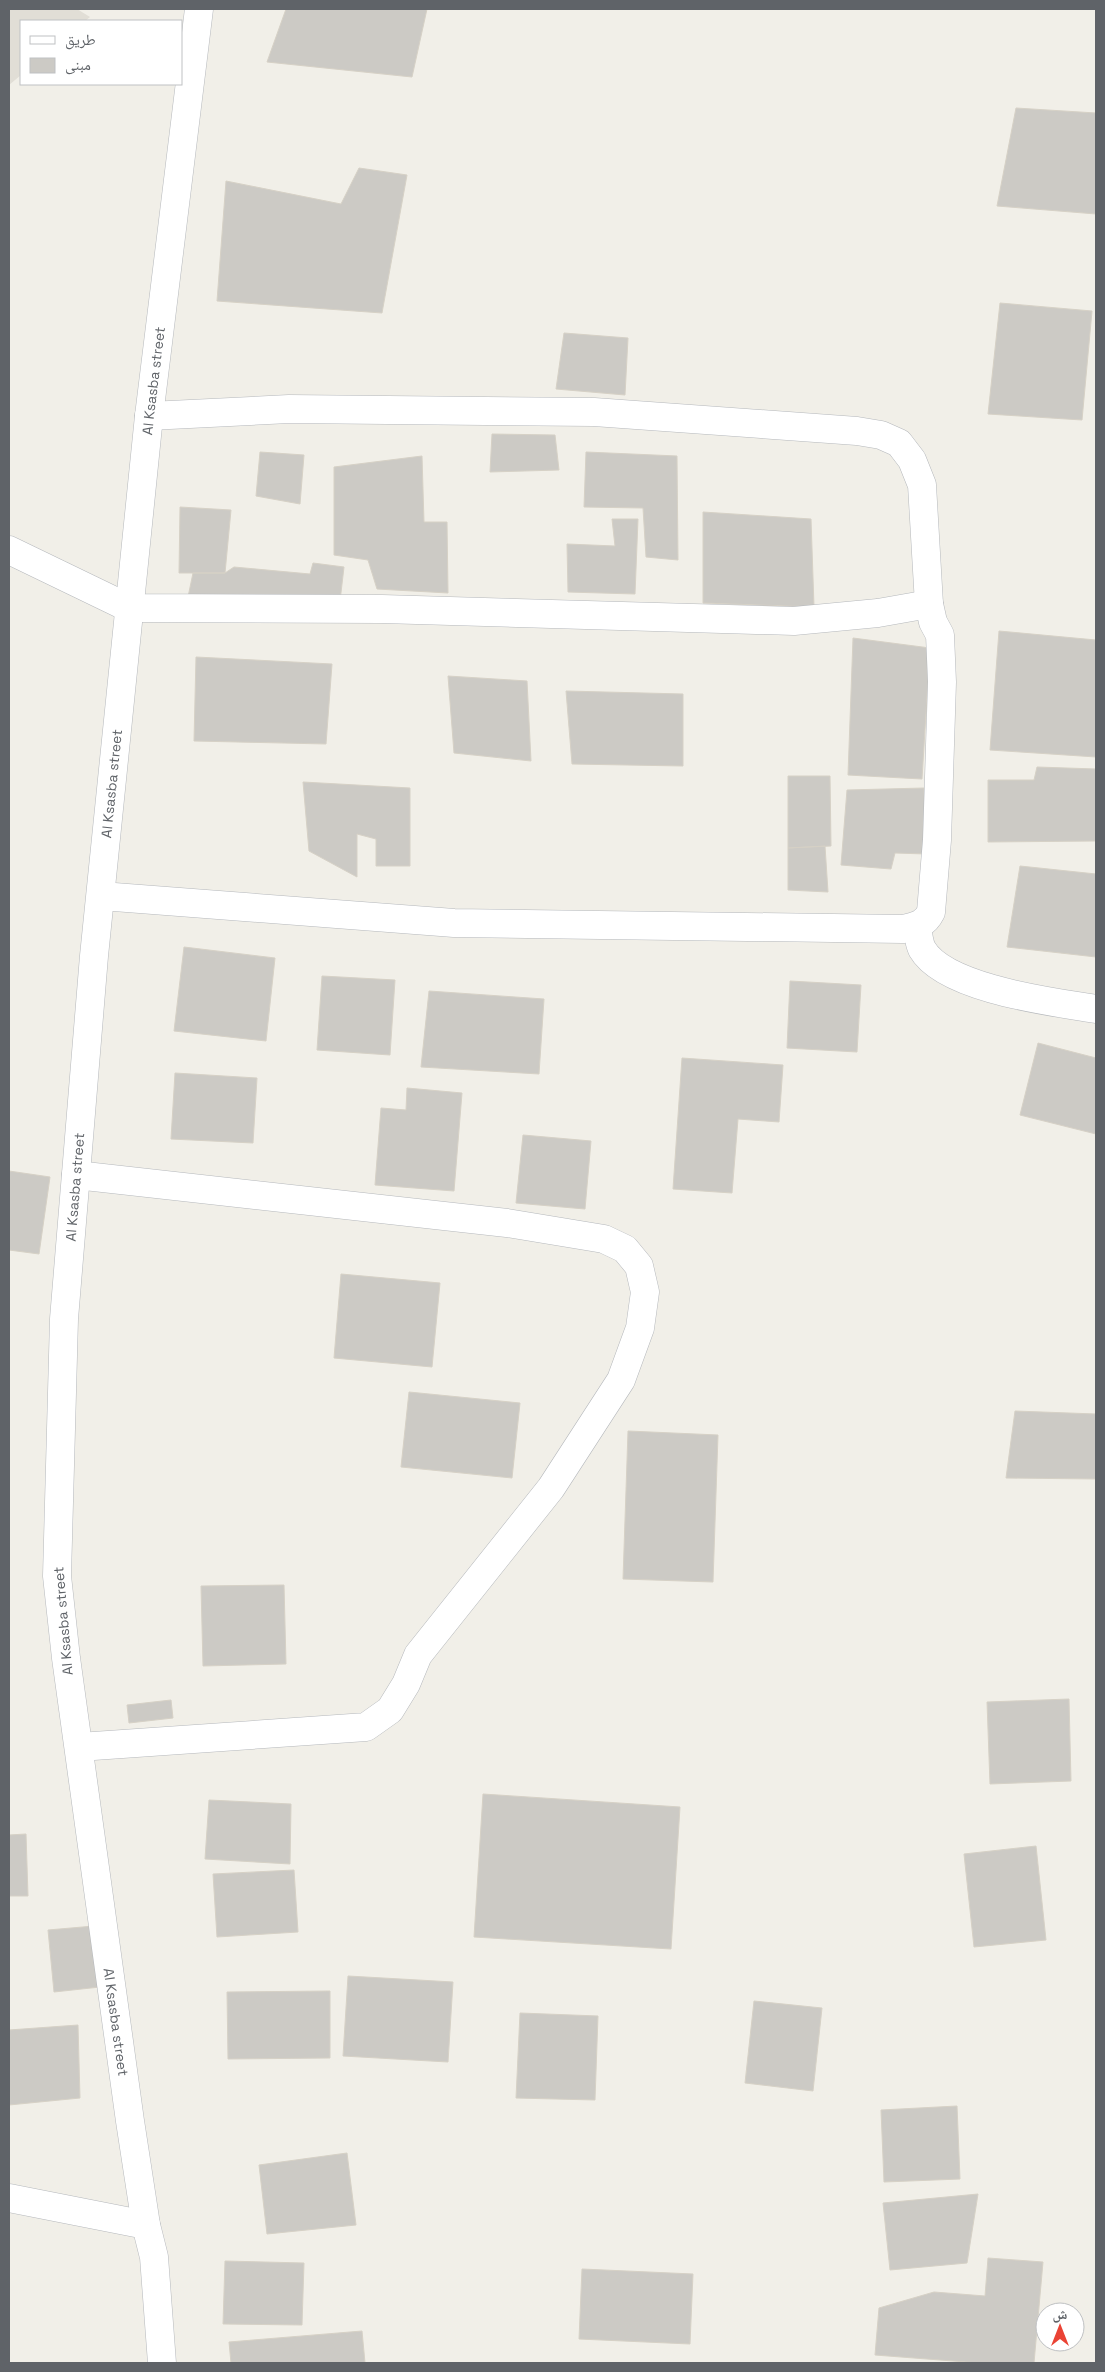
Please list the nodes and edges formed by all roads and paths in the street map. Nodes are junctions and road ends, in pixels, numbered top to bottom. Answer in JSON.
{"nodes":[{"id":1,"x":199,"y":9,"type":"edge"},
{"id":2,"x":150,"y":416,"type":"junction"},
{"id":3,"x":9,"y":550,"type":"edge"},
{"id":4,"x":929,"y":604,"type":"junction"},
{"id":5,"x":128,"y":608,"type":"junction"},
{"id":6,"x":101,"y":896,"type":"junction"},
{"id":7,"x":917,"y":926,"type":"junction"},
{"id":8,"x":1096,"y":1009,"type":"edge"},
{"id":9,"x":76,"y":1175,"type":"junction"},
{"id":10,"x":79,"y":1747,"type":"junction"},
{"id":11,"x":9,"y":2198,"type":"edge"},
{"id":12,"x":146,"y":2224,"type":"junction"},
{"id":13,"x":162,"y":2363,"type":"edge"}],
"edges":[{"from":1,"to":2,"type":"street","name":"Al Ksasba street"},
{"from":2,"to":4,"type":"street"},
{"from":2,"to":5,"type":"street","name":"Al Ksasba street"},
{"from":3,"to":5,"type":"street"},
{"from":4,"to":5,"type":"street"},
{"from":4,"to":7,"type":"street"},
{"from":5,"to":6,"type":"street","name":"Al Ksasba street"},
{"from":6,"to":7,"type":"street"},
{"from":6,"to":9,"type":"street","name":"Al Ksasba street"},
{"from":7,"to":8,"type":"street"},
{"from":9,"to":10,"type":"street","name":"Al Ksasba street"},
{"from":9,"to":10,"type":"street"},
{"from":10,"to":12,"type":"street","name":"Al Ksasba street"},
{"from":11,"to":12,"type":"street"},
{"from":12,"to":13,"type":"street","name":"Al Ksasba street"}]}
